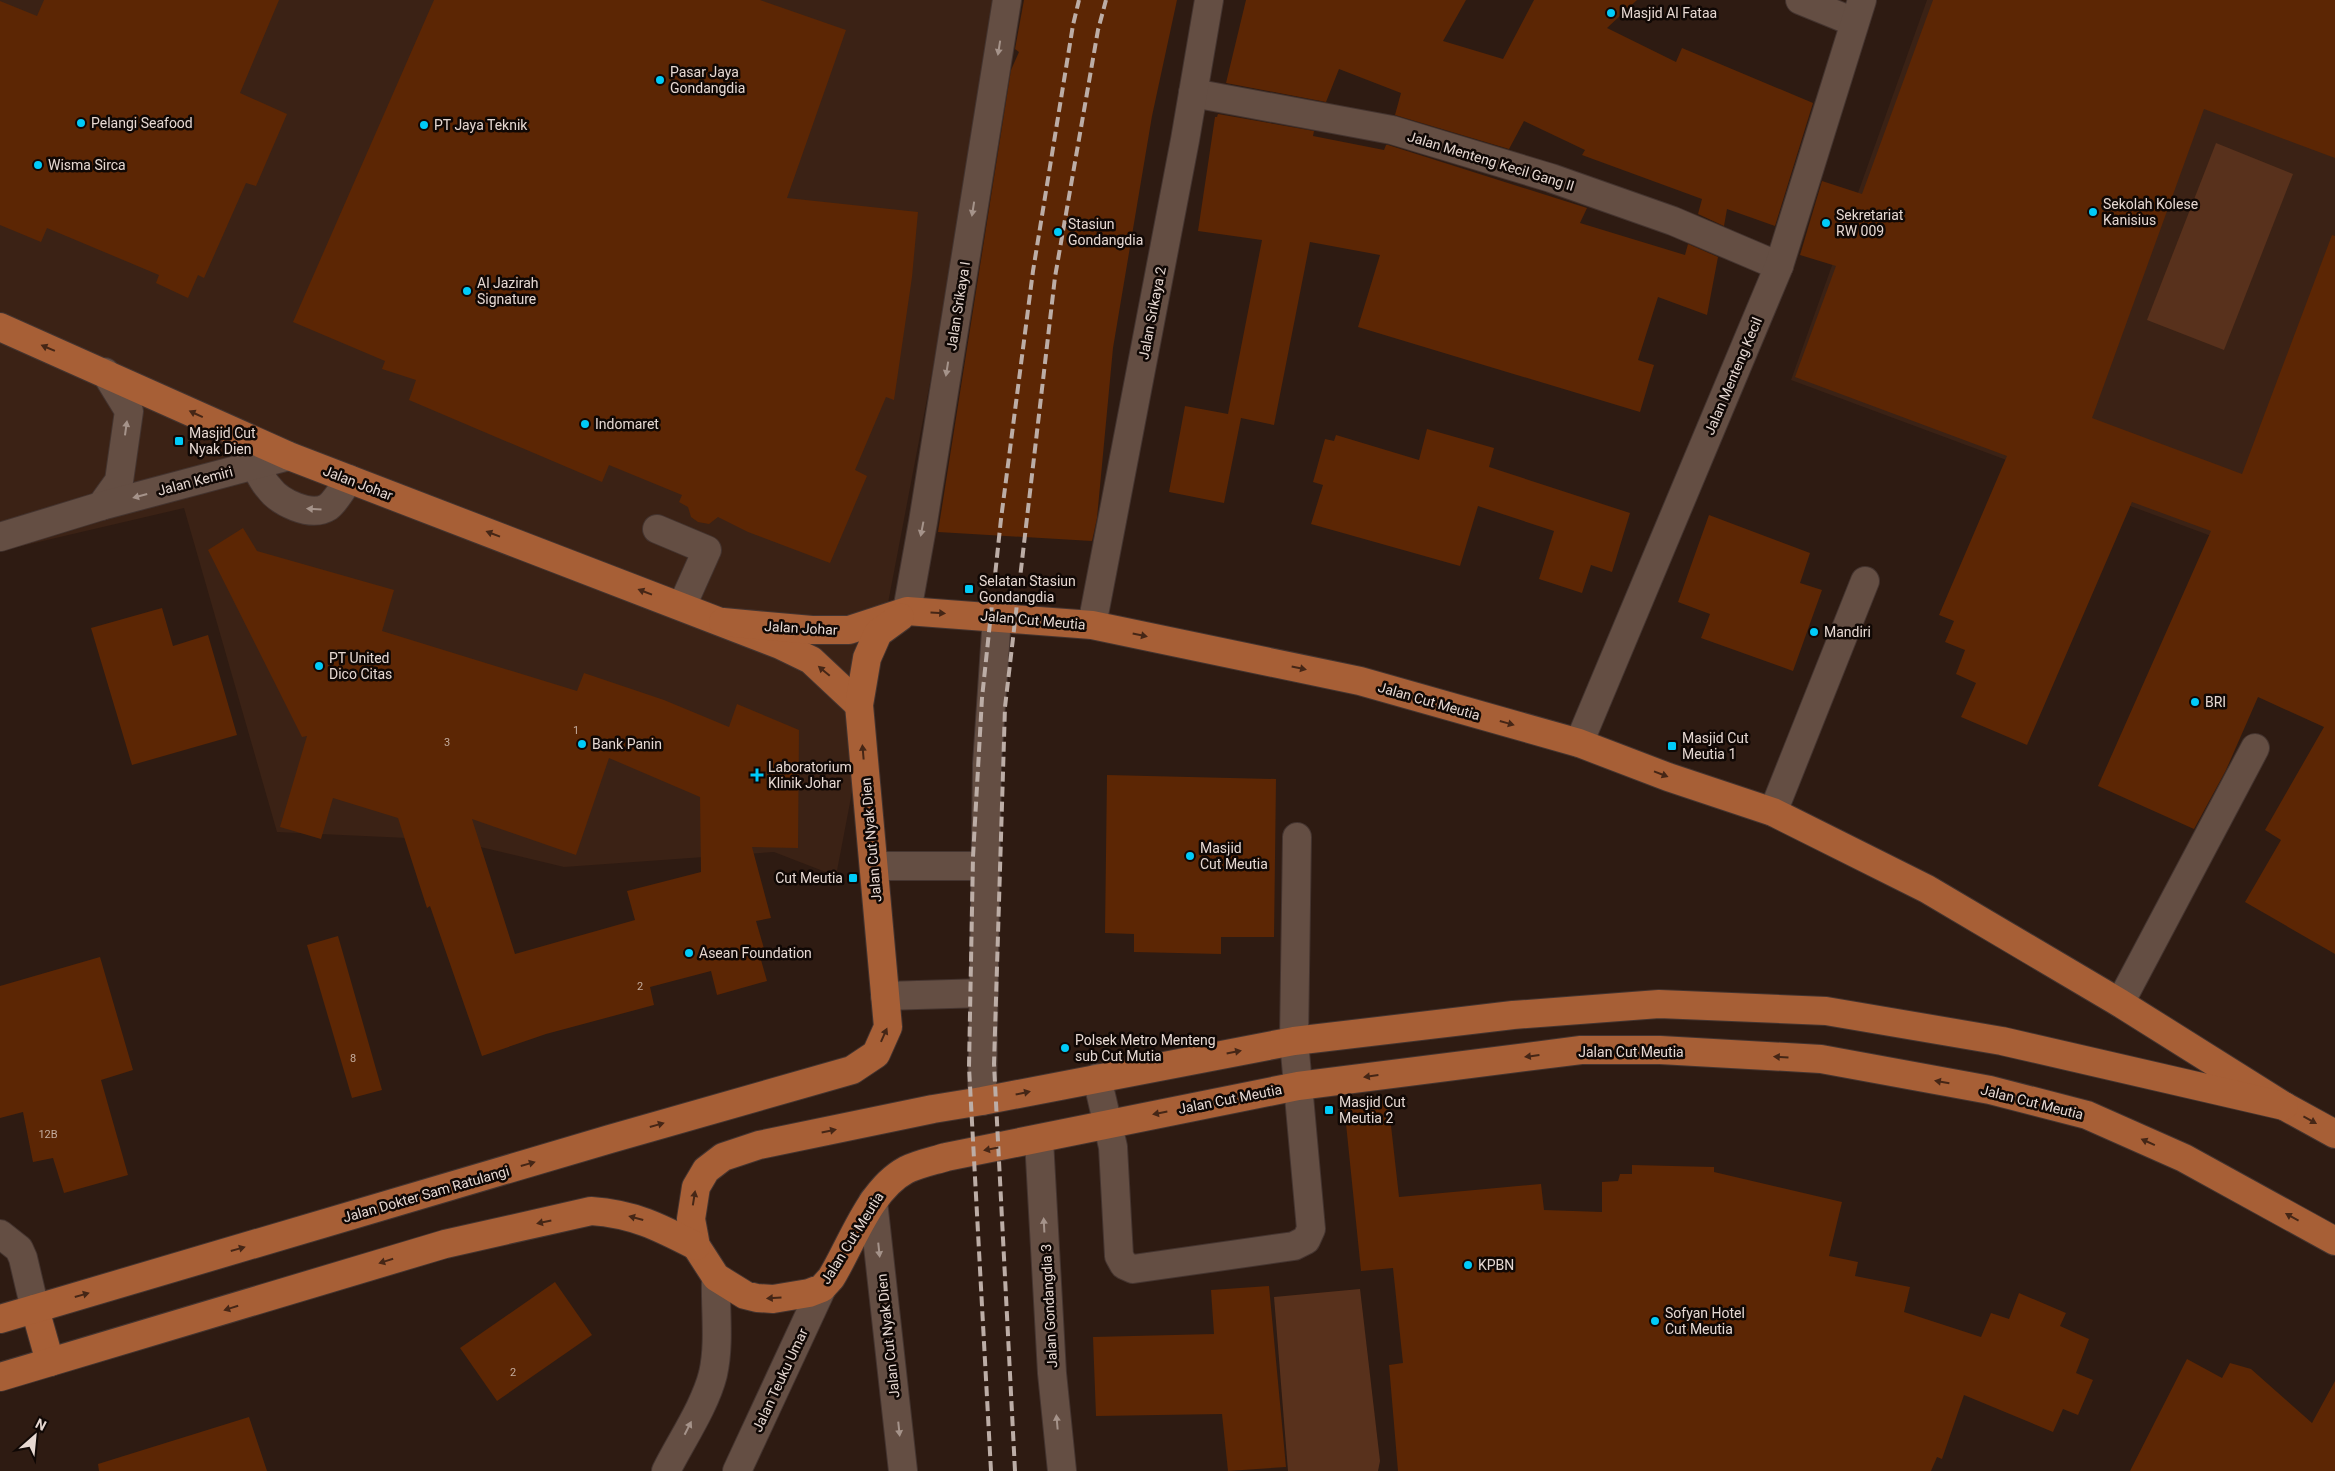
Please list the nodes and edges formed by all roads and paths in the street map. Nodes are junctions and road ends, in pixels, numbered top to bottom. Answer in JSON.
{"nodes":[{"id":1,"x":1007,"y":0,"type":"edge"},
{"id":2,"x":1209,"y":0,"type":"edge"},
{"id":3,"x":1800,"y":0,"type":"edge"},
{"id":4,"x":1858,"y":11,"type":"edge"},
{"id":5,"x":1193,"y":93,"type":"junction"},
{"id":6,"x":1779,"y":266,"type":"junction"},
{"id":7,"x":0,"y":327,"type":"edge"},
{"id":8,"x":105,"y":372,"type":"junction"},
{"id":9,"x":289,"y":456,"type":"junction"},
{"id":10,"x":255,"y":465,"type":"junction"},
{"id":11,"x":349,"y":480,"type":"junction"},
{"id":12,"x":101,"y":506,"type":"junction"},
{"id":13,"x":657,"y":529,"type":"dead end"},
{"id":14,"x":0,"y":537,"type":"edge"},
{"id":15,"x":1866,"y":581,"type":"dead end"},
{"id":16,"x":682,"y":606,"type":"junction"},
{"id":17,"x":907,"y":611,"type":"junction"},
{"id":18,"x":997,"y":616,"type":"junction"},
{"id":19,"x":723,"y":622,"type":"junction"},
{"id":20,"x":1092,"y":625,"type":"junction"},
{"id":21,"x":859,"y":705,"type":"junction"},
{"id":22,"x":1579,"y":743,"type":"junction"},
{"id":23,"x":2255,"y":748,"type":"dead end"},
{"id":24,"x":1773,"y":812,"type":"junction"},
{"id":25,"x":1297,"y":837,"type":"dead end"},
{"id":26,"x":874,"y":866,"type":"junction"},
{"id":27,"x":985,"y":866,"type":"junction"},
{"id":28,"x":984,"y":993,"type":"junction"},
{"id":29,"x":885,"y":996,"type":"junction"},
{"id":30,"x":2120,"y":1003,"type":"junction"},
{"id":31,"x":1294,"y":1041,"type":"junction"},
{"id":32,"x":852,"y":1070,"type":"joint"},
{"id":33,"x":1097,"y":1078,"type":"junction"},
{"id":34,"x":1298,"y":1086,"type":"junction"},
{"id":35,"x":982,"y":1101,"type":"junction"},
{"id":36,"x":2284,"y":1106,"type":"junction"},
{"id":37,"x":1107,"y":1124,"type":"junction"},
{"id":38,"x":2335,"y":1134,"type":"edge"},
{"id":39,"x":1039,"y":1140,"type":"junction"},
{"id":40,"x":873,"y":1201,"type":"junction"},
{"id":41,"x":0,"y":1234,"type":"edge"},
{"id":42,"x":2335,"y":1241,"type":"edge"},
{"id":43,"x":696,"y":1246,"type":"junction"},
{"id":44,"x":716,"y":1277,"type":"junction"},
{"id":45,"x":822,"y":1288,"type":"junction"},
{"id":46,"x":35,"y":1309,"type":"junction"},
{"id":47,"x":0,"y":1319,"type":"edge"},
{"id":48,"x":50,"y":1362,"type":"junction"},
{"id":49,"x":0,"y":1377,"type":"edge"},
{"id":50,"x":666,"y":1471,"type":"edge"},
{"id":51,"x":737,"y":1471,"type":"edge"},
{"id":52,"x":903,"y":1471,"type":"edge"},
{"id":53,"x":1062,"y":1471,"type":"edge"}],
"edges":[{"from":1,"to":17,"type":"street","name":"Jalan Srikaya I","one_way":true},
{"from":2,"to":5,"type":"street","name":"Jalan Srikaya 2"},
{"from":3,"to":4,"type":"street"},
{"from":4,"to":6,"type":"street","name":"Jalan Menteng Kecil"},
{"from":5,"to":6,"type":"street","name":"Jalan Menteng Kecil Gang II"},
{"from":5,"to":20,"type":"street","name":"Jalan Srikaya 2"},
{"from":6,"to":22,"type":"street","name":"Jalan Menteng Kecil"},
{"from":8,"to":7,"type":"main road","name":"Jalan Johar","one_way":true},
{"from":9,"to":8,"type":"main road","name":"Jalan Johar","one_way":true},
{"from":12,"to":8,"type":"street","one_way":true},
{"from":9,"to":10,"type":"street","name":"Jalan Kemiri"},
{"from":9,"to":11,"type":"main road","name":"Jalan Johar"},
{"from":11,"to":10,"type":"street","one_way":true},
{"from":10,"to":12,"type":"street","name":"Jalan Kemiri","one_way":true},
{"from":16,"to":11,"type":"main road","name":"Jalan Johar","one_way":true},
{"from":12,"to":14,"type":"street","name":"Jalan Kemiri"},
{"from":13,"to":16,"type":"street"},
{"from":15,"to":24,"type":"street"},
{"from":16,"to":19,"type":"main road","name":"Jalan Johar"},
{"from":17,"to":18,"type":"main road","name":"Jalan Cut Meutia","one_way":true},
{"from":17,"to":19,"type":"main road","name":"Jalan Johar"},
{"from":17,"to":21,"type":"main road","name":"Jalan Cut Nyak Dien"},
{"from":18,"to":20,"type":"main road","name":"Jalan Cut Meutia"},
{"from":18,"to":27,"type":"street"},
{"from":21,"to":19,"type":"main road","name":"Jalan Johar","one_way":true},
{"from":20,"to":22,"type":"main road","name":"Jalan Cut Meutia","one_way":true},
{"from":26,"to":21,"type":"main road","name":"Jalan Cut Nyak Dien","one_way":true},
{"from":22,"to":24,"type":"main road","name":"Jalan Cut Meutia","one_way":true},
{"from":23,"to":30,"type":"street"},
{"from":24,"to":30,"type":"main road","name":"Jalan Cut Meutia"},
{"from":25,"to":31,"type":"street"},
{"from":26,"to":27,"type":"street"},
{"from":26,"to":29,"type":"main road","name":"Jalan Cut Nyak Dien"},
{"from":27,"to":28,"type":"street"},
{"from":28,"to":29,"type":"street"},
{"from":28,"to":35,"type":"street"},
{"from":32,"to":29,"type":"main road","name":"Jalan Cut Nyak Dien","one_way":true},
{"from":30,"to":36,"type":"main road","name":"Jalan Cut Meutia"},
{"from":33,"to":31,"type":"main road","name":"Jalan Cut Meutia","one_way":true},
{"from":31,"to":34,"type":"street"},
{"from":31,"to":36,"type":"main road","name":"Jalan Cut Meutia"},
{"from":46,"to":32,"type":"main road","name":"Jalan Dokter Sam Ratulangi","one_way":true},
{"from":35,"to":33,"type":"main road","name":"Jalan Cut Meutia","one_way":true},
{"from":33,"to":37,"type":"street"},
{"from":34,"to":37,"type":"main road","name":"Jalan Cut Meutia","one_way":true},
{"from":34,"to":37,"type":"street"},
{"from":42,"to":34,"type":"main road","name":"Jalan Cut Meutia","one_way":true},
{"from":43,"to":35,"type":"main road","name":"Jalan Cut Meutia","one_way":true},
{"from":36,"to":38,"type":"main road","name":"Jalan Cut Meutia","one_way":true},
{"from":37,"to":39,"type":"main road","name":"Jalan Cut Meutia"},
{"from":39,"to":40,"type":"main road","name":"Jalan Cut Meutia","one_way":true},
{"from":53,"to":39,"type":"street","name":"Jalan Gondangdia 3","one_way":true},
{"from":40,"to":45,"type":"main road","name":"Jalan Cut Meutia"},
{"from":40,"to":52,"type":"street","name":"Jalan Cut Nyak Dien","one_way":true},
{"from":41,"to":46,"type":"street"},
{"from":43,"to":44,"type":"main road","name":"Jalan Cut Meutia"},
{"from":43,"to":48,"type":"main road","one_way":true},
{"from":45,"to":44,"type":"main road","name":"Jalan Cut Meutia","one_way":true},
{"from":50,"to":44,"type":"street","one_way":true},
{"from":45,"to":51,"type":"street","name":"Jalan Teuku Umar"},
{"from":46,"to":47,"type":"main road","name":"Jalan Dokter Sam Ratulangi"},
{"from":46,"to":48,"type":"main road"},
{"from":48,"to":49,"type":"main road"}]}
